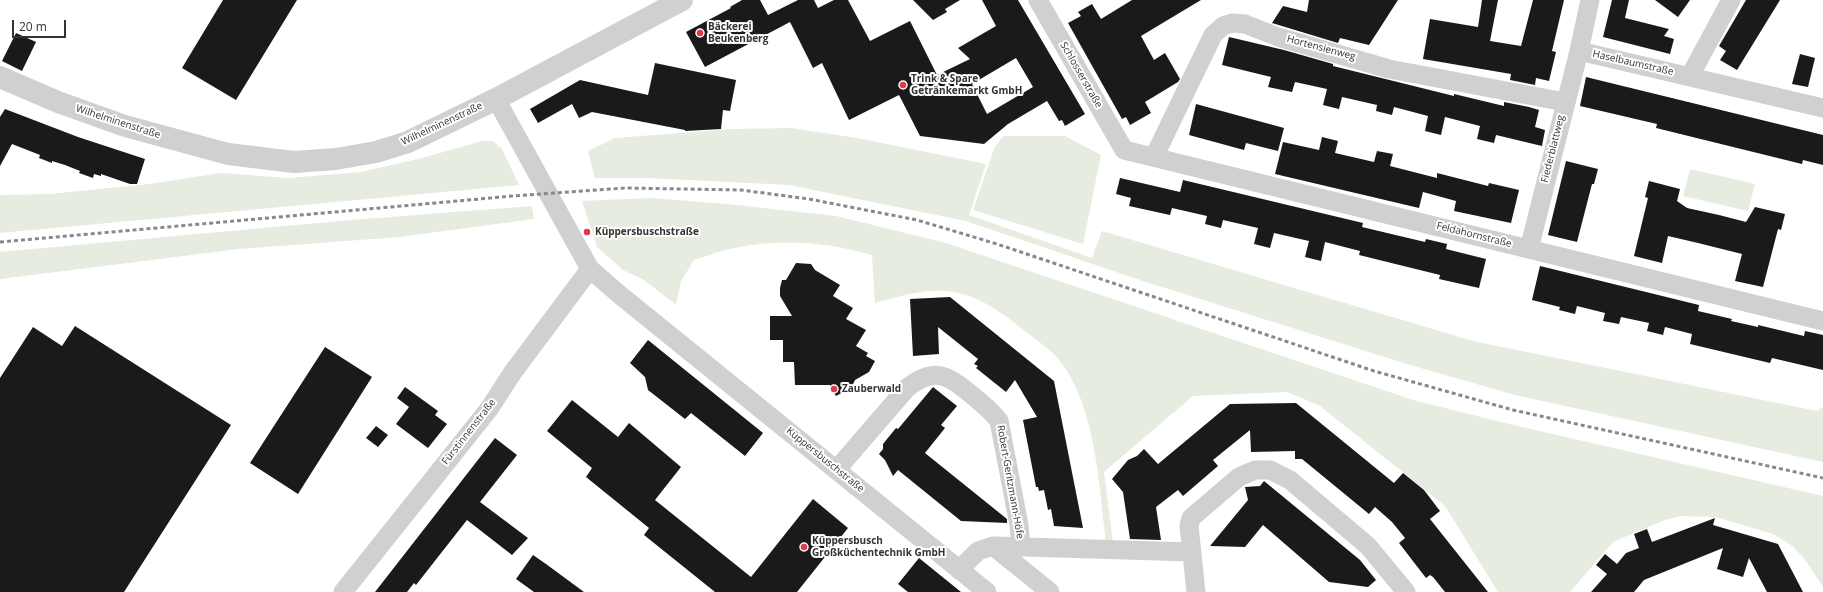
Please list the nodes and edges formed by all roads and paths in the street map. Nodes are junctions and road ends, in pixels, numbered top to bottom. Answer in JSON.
{"nodes":[{"id":1,"x":682,"y":0,"type":"edge"},
{"id":2,"x":1038,"y":0,"type":"edge"},
{"id":3,"x":1590,"y":0,"type":"edge"},
{"id":4,"x":1731,"y":0,"type":"edge"},
{"id":5,"x":1579,"y":50,"type":"junction"},
{"id":6,"x":1690,"y":76,"type":"junction"},
{"id":7,"x":0,"y":77,"type":"edge"},
{"id":8,"x":496,"y":99,"type":"junction"},
{"id":9,"x":1565,"y":102,"type":"junction"},
{"id":10,"x":1823,"y":108,"type":"edge"},
{"id":11,"x":1124,"y":150,"type":"joint"},
{"id":12,"x":1154,"y":157,"type":"junction"},
{"id":13,"x":1529,"y":249,"type":"junction"},
{"id":14,"x":590,"y":269,"type":"junction"},
{"id":15,"x":1823,"y":321,"type":"edge"},
{"id":16,"x":837,"y":469,"type":"junction"},
{"id":17,"x":993,"y":546,"type":"junction"},
{"id":18,"x":1021,"y":547,"type":"junction"},
{"id":19,"x":1191,"y":552,"type":"junction"},
{"id":20,"x":959,"y":570,"type":"junction"},
{"id":21,"x":343,"y":592,"type":"edge"},
{"id":22,"x":987,"y":592,"type":"edge"},
{"id":23,"x":1050,"y":592,"type":"edge"},
{"id":24,"x":1196,"y":592,"type":"edge"},
{"id":25,"x":1406,"y":592,"type":"edge"}],
"edges":[{"from":1,"to":8,"type":"street","name":"Wilhelminenstraße"},
{"from":2,"to":11,"type":"street","name":"Schlosserstraße"},
{"from":3,"to":5,"type":"street","name":"Haselbaumstraße"},
{"from":4,"to":6,"type":"street"},
{"from":5,"to":6,"type":"street","name":"Haselbaumstraße"},
{"from":5,"to":9,"type":"street","name":"Fiederblattweg"},
{"from":6,"to":10,"type":"street","name":"Haselbaumstraße"},
{"from":7,"to":8,"type":"street","name":"Wilhelminenstraße"},
{"from":8,"to":14,"type":"street","name":"Küppersbuschstraße"},
{"from":9,"to":12,"type":"street","name":"Hortensienweg"},
{"from":9,"to":13,"type":"street","name":"Fiederblattweg"},
{"from":11,"to":12,"type":"street","name":"Feldahornstraße"},
{"from":12,"to":13,"type":"street","name":"Feldahornstraße"},
{"from":13,"to":15,"type":"street","name":"Feldahornstraße"},
{"from":14,"to":16,"type":"street","name":"Küppersbuschstraße"},
{"from":14,"to":21,"type":"street","name":"Fürstinnenstraße"},
{"from":16,"to":18,"type":"street","name":"Robert-Geritzmann-Höfe"},
{"from":16,"to":20,"type":"street","name":"Küppersbuschstraße"},
{"from":17,"to":18,"type":"street","name":"Robert-Geritzmann-Höfe"},
{"from":17,"to":20,"type":"street","name":"Robert-Geritzmann-Höfe"},
{"from":17,"to":23,"type":"street"},
{"from":18,"to":19,"type":"street","name":"Robert-Geritzmann-Höfe"},
{"from":19,"to":24,"type":"street"},
{"from":19,"to":25,"type":"street"},
{"from":20,"to":22,"type":"street","name":"Küppersbuschstraße"}]}
